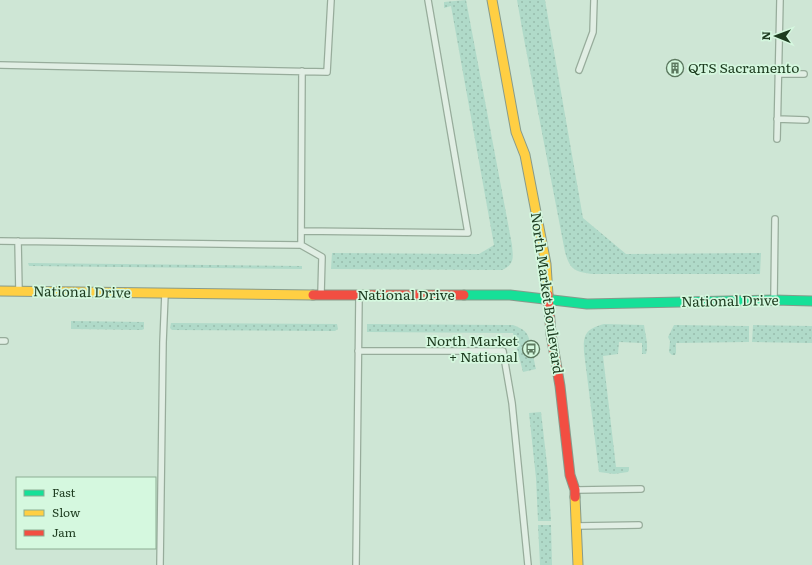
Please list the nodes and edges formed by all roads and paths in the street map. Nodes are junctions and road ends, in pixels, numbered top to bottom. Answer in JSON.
{"nodes":[{"id":1,"x":331,"y":0,"type":"edge"},
{"id":2,"x":428,"y":0,"type":"edge"},
{"id":3,"x":492,"y":0,"type":"edge"},
{"id":4,"x":594,"y":0,"type":"edge"},
{"id":5,"x":780,"y":0,"type":"edge"},
{"id":6,"x":0,"y":65,"type":"edge"},
{"id":7,"x":579,"y":70,"type":"dead end"},
{"id":8,"x":302,"y":71,"type":"junction"},
{"id":9,"x":778,"y":74,"type":"junction"},
{"id":10,"x":804,"y":74,"type":"dead end"},
{"id":11,"x":777,"y":119,"type":"junction"},
{"id":12,"x":806,"y":120,"type":"dead end"},
{"id":13,"x":777,"y":139,"type":"dead end"},
{"id":14,"x":775,"y":219,"type":"dead end"},
{"id":15,"x":301,"y":231,"type":"junction"},
{"id":16,"x":0,"y":241,"type":"edge"},
{"id":17,"x":18,"y":241,"type":"junction"},
{"id":18,"x":301,"y":245,"type":"junction"},
{"id":19,"x":0,"y":291,"type":"edge"},
{"id":20,"x":19,"y":291,"type":"junction"},
{"id":21,"x":165,"y":293,"type":"junction"},
{"id":22,"x":321,"y":296,"type":"junction"},
{"id":23,"x":359,"y":296,"type":"junction"},
{"id":24,"x":549,"y":299,"type":"junction"},
{"id":25,"x":774,"y":300,"type":"junction"},
{"id":26,"x":812,"y":301,"type":"edge"},
{"id":27,"x":358,"y":351,"type":"junction"},
{"id":28,"x":641,"y":489,"type":"dead end"},
{"id":29,"x":575,"y":490,"type":"junction"},
{"id":30,"x":638,"y":524,"type":"dead end"},
{"id":31,"x":576,"y":526,"type":"junction"},
{"id":32,"x":160,"y":565,"type":"edge"},
{"id":33,"x":356,"y":565,"type":"edge"},
{"id":34,"x":528,"y":565,"type":"edge"},
{"id":35,"x":578,"y":565,"type":"edge"}],
"edges":[{"from":1,"to":8,"type":"lane"},
{"from":2,"to":15,"type":"lane"},
{"from":3,"to":24,"type":"street","name":"North Market Boulevard"},
{"from":4,"to":7,"type":"lane"},
{"from":5,"to":9,"type":"lane"},
{"from":6,"to":8,"type":"lane"},
{"from":8,"to":15,"type":"lane"},
{"from":9,"to":10,"type":"lane"},
{"from":9,"to":11,"type":"lane"},
{"from":11,"to":12,"type":"lane"},
{"from":11,"to":13,"type":"lane"},
{"from":14,"to":25,"type":"lane"},
{"from":15,"to":18,"type":"lane"},
{"from":16,"to":17,"type":"lane"},
{"from":17,"to":18,"type":"lane"},
{"from":17,"to":20,"type":"lane"},
{"from":18,"to":22,"type":"lane"},
{"from":19,"to":20,"type":"street","name":"National Drive"},
{"from":20,"to":21,"type":"street","name":"National Drive"},
{"from":21,"to":22,"type":"street","name":"National Drive"},
{"from":21,"to":32,"type":"lane"},
{"from":22,"to":23,"type":"street","name":"National Drive"},
{"from":23,"to":24,"type":"street","name":"National Drive"},
{"from":23,"to":27,"type":"lane"},
{"from":24,"to":25,"type":"street","name":"National Drive"},
{"from":24,"to":29,"type":"street","name":"North Market Boulevard"},
{"from":25,"to":26,"type":"street","name":"National Drive"},
{"from":27,"to":33,"type":"lane"},
{"from":27,"to":34,"type":"lane"},
{"from":28,"to":29,"type":"lane"},
{"from":29,"to":31,"type":"street","name":"North Market Boulevard"},
{"from":30,"to":31,"type":"lane"},
{"from":31,"to":35,"type":"street","name":"North Market Boulevard"}]}
